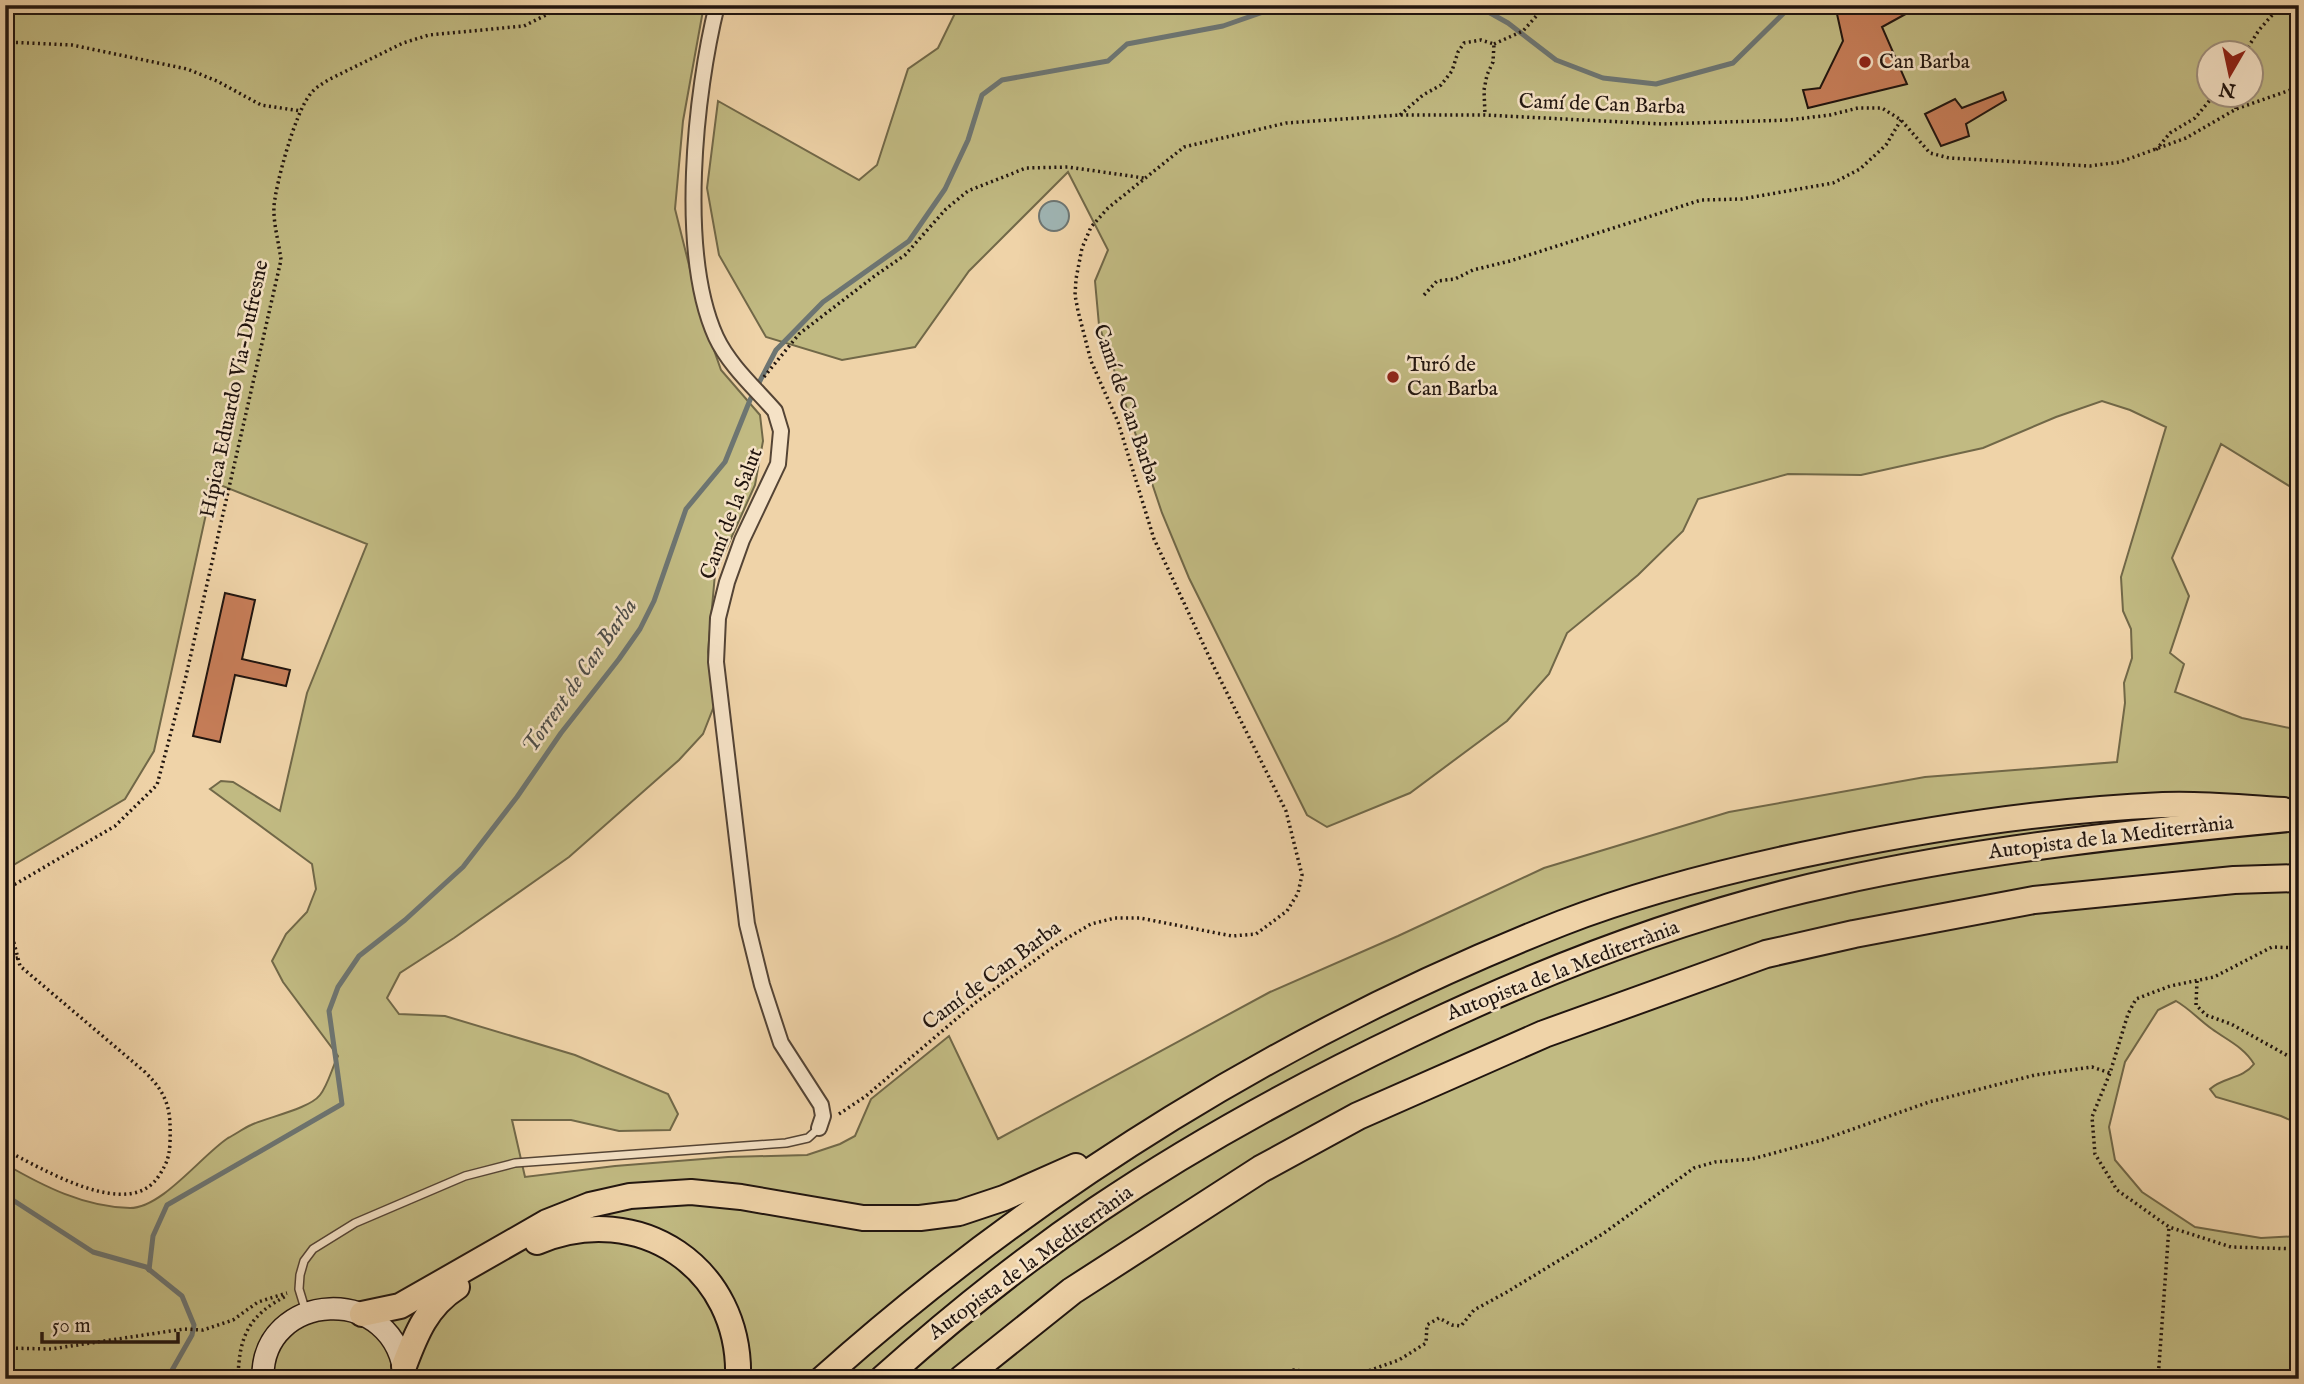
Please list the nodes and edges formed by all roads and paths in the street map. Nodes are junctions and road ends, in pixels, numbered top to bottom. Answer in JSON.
{"nodes":[{"id":1,"x":566,"y":5,"type":"edge"},
{"id":2,"x":717,"y":5,"type":"edge"},
{"id":3,"x":1546,"y":5,"type":"edge"},
{"id":4,"x":2281,"y":5,"type":"edge"},
{"id":5,"x":2254,"y":38,"type":"edge"},
{"id":6,"x":5,"y":42,"type":"edge"},
{"id":7,"x":1493,"y":44,"type":"junction"},
{"id":8,"x":2299,"y":87,"type":"edge"},
{"id":9,"x":2202,"y":108,"type":"edge"},
{"id":10,"x":2236,"y":109,"type":"joint"},
{"id":11,"x":301,"y":111,"type":"junction"},
{"id":12,"x":1400,"y":115,"type":"junction"},
{"id":13,"x":1485,"y":116,"type":"junction"},
{"id":14,"x":1901,"y":120,"type":"junction"},
{"id":15,"x":2155,"y":150,"type":"junction"},
{"id":16,"x":1144,"y":177,"type":"junction"},
{"id":17,"x":1424,"y":295,"type":"dead end"},
{"id":18,"x":755,"y":388,"type":"junction"},
{"id":19,"x":2299,"y":811,"type":"edge"},
{"id":20,"x":2299,"y":817,"type":"edge"},
{"id":21,"x":2299,"y":878,"type":"edge"},
{"id":22,"x":5,"y":890,"type":"edge"},
{"id":23,"x":5,"y":922,"type":"edge"},
{"id":24,"x":2299,"y":948,"type":"edge"},
{"id":25,"x":18,"y":958,"type":"junction"},
{"id":26,"x":5,"y":960,"type":"edge"},
{"id":27,"x":2197,"y":981,"type":"junction"},
{"id":28,"x":2299,"y":1062,"type":"edge"},
{"id":29,"x":2110,"y":1073,"type":"junction"},
{"id":30,"x":819,"y":1128,"type":"junction"},
{"id":31,"x":1123,"y":1149,"type":"junction"},
{"id":32,"x":5,"y":1150,"type":"edge"},
{"id":33,"x":2169,"y":1227,"type":"junction"},
{"id":34,"x":2299,"y":1249,"type":"edge"},
{"id":35,"x":299,"y":1289,"type":"junction"},
{"id":36,"x":306,"y":1314,"type":"junction"},
{"id":37,"x":362,"y":1314,"type":"junction"},
{"id":38,"x":5,"y":1348,"type":"edge"},
{"id":39,"x":404,"y":1372,"type":"edge"},
{"id":40,"x":263,"y":1379,"type":"edge"},
{"id":41,"x":738,"y":1379,"type":"edge"},
{"id":42,"x":822,"y":1379,"type":"edge"},
{"id":43,"x":883,"y":1379,"type":"edge"},
{"id":44,"x":962,"y":1379,"type":"edge"},
{"id":45,"x":1189,"y":1379,"type":"edge"},
{"id":46,"x":2158,"y":1379,"type":"edge"}],
"edges":[{"from":1,"to":11,"type":"path","name":"Hípica Eduardo Via-Dufresne"},
{"from":2,"to":18,"type":"street","name":"Camí de la Salut"},
{"from":3,"to":7,"type":"path"},
{"from":4,"to":5,"type":"path"},
{"from":6,"to":11,"type":"path"},
{"from":7,"to":12,"type":"path"},
{"from":7,"to":13,"type":"path"},
{"from":8,"to":10,"type":"path","name":"Camí de Can Barba"},
{"from":9,"to":15,"type":"path"},
{"from":10,"to":15,"type":"path","name":"Camí de Can Barba"},
{"from":11,"to":22,"type":"path","name":"Hípica Eduardo Via-Dufresne"},
{"from":12,"to":13,"type":"path","name":"Camí de Can Barba"},
{"from":12,"to":16,"type":"path","name":"Camí de Can Barba"},
{"from":13,"to":14,"type":"path","name":"Camí de Can Barba"},
{"from":14,"to":15,"type":"path","name":"Camí de Can Barba"},
{"from":14,"to":17,"type":"path"},
{"from":16,"to":18,"type":"path"},
{"from":16,"to":30,"type":"path","name":"Camí de Can Barba"},
{"from":18,"to":30,"type":"street","name":"Camí de la Salut"},
{"from":19,"to":31,"type":"highway"},
{"from":20,"to":43,"type":"highway","name":"Autopista de la Mediterrània"},
{"from":21,"to":44,"type":"highway"},
{"from":23,"to":25,"type":"path"},
{"from":24,"to":27,"type":"path"},
{"from":25,"to":26,"type":"path"},
{"from":25,"to":32,"type":"path"},
{"from":27,"to":28,"type":"path"},
{"from":27,"to":29,"type":"path"},
{"from":29,"to":33,"type":"path"},
{"from":29,"to":45,"type":"path"},
{"from":30,"to":35,"type":"lane"},
{"from":31,"to":37,"type":"highway"},
{"from":31,"to":42,"type":"highway"},
{"from":33,"to":34,"type":"path"},
{"from":33,"to":46,"type":"path"},
{"from":35,"to":36,"type":"lane"},
{"from":35,"to":38,"type":"path"},
{"from":36,"to":37,"type":"main road"},
{"from":36,"to":40,"type":"main road"},
{"from":37,"to":39,"type":"main road"},
{"from":39,"to":41,"type":"highway"}]}
